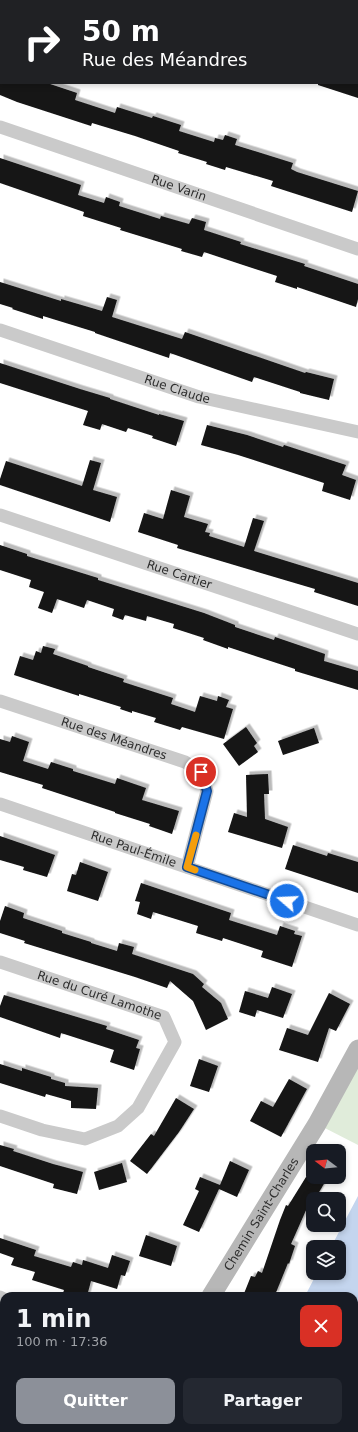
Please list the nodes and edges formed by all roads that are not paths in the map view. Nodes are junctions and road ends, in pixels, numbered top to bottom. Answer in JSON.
{"nodes":[{"id":1,"x":0,"y":127,"type":"edge"},
{"id":2,"x":358,"y":249,"type":"edge"},
{"id":3,"x":0,"y":330,"type":"edge"},
{"id":4,"x":358,"y":432,"type":"edge"},
{"id":5,"x":0,"y":515,"type":"edge"},
{"id":6,"x":358,"y":634,"type":"edge"},
{"id":7,"x":0,"y":701,"type":"edge"},
{"id":8,"x":0,"y":804,"type":"edge"},
{"id":9,"x":187,"y":867,"type":"junction"},
{"id":10,"x":358,"y":925,"type":"edge"},
{"id":11,"x":0,"y":962,"type":"edge"},
{"id":12,"x":358,"y":1049,"type":"edge"},
{"id":13,"x":0,"y":1116,"type":"edge"},
{"id":14,"x":213,"y":1292,"type":"edge"}],
"edges":[{"from":1,"to":2,"type":"street","name":"Rue Varin"},
{"from":3,"to":4,"type":"street","name":"Rue Claude"},
{"from":5,"to":6,"type":"street","name":"Rue Cartier"},
{"from":7,"to":9,"type":"street","name":"Rue des Méandres"},
{"from":8,"to":9,"type":"street","name":"Rue Paul-Émile"},
{"from":9,"to":10,"type":"street","name":"Rue Paul-Émile"},
{"from":11,"to":13,"type":"street","name":"Rue du Curé Lamothe"},
{"from":12,"to":14,"type":"main road","name":"Chemin Saint-Charles"}]}
